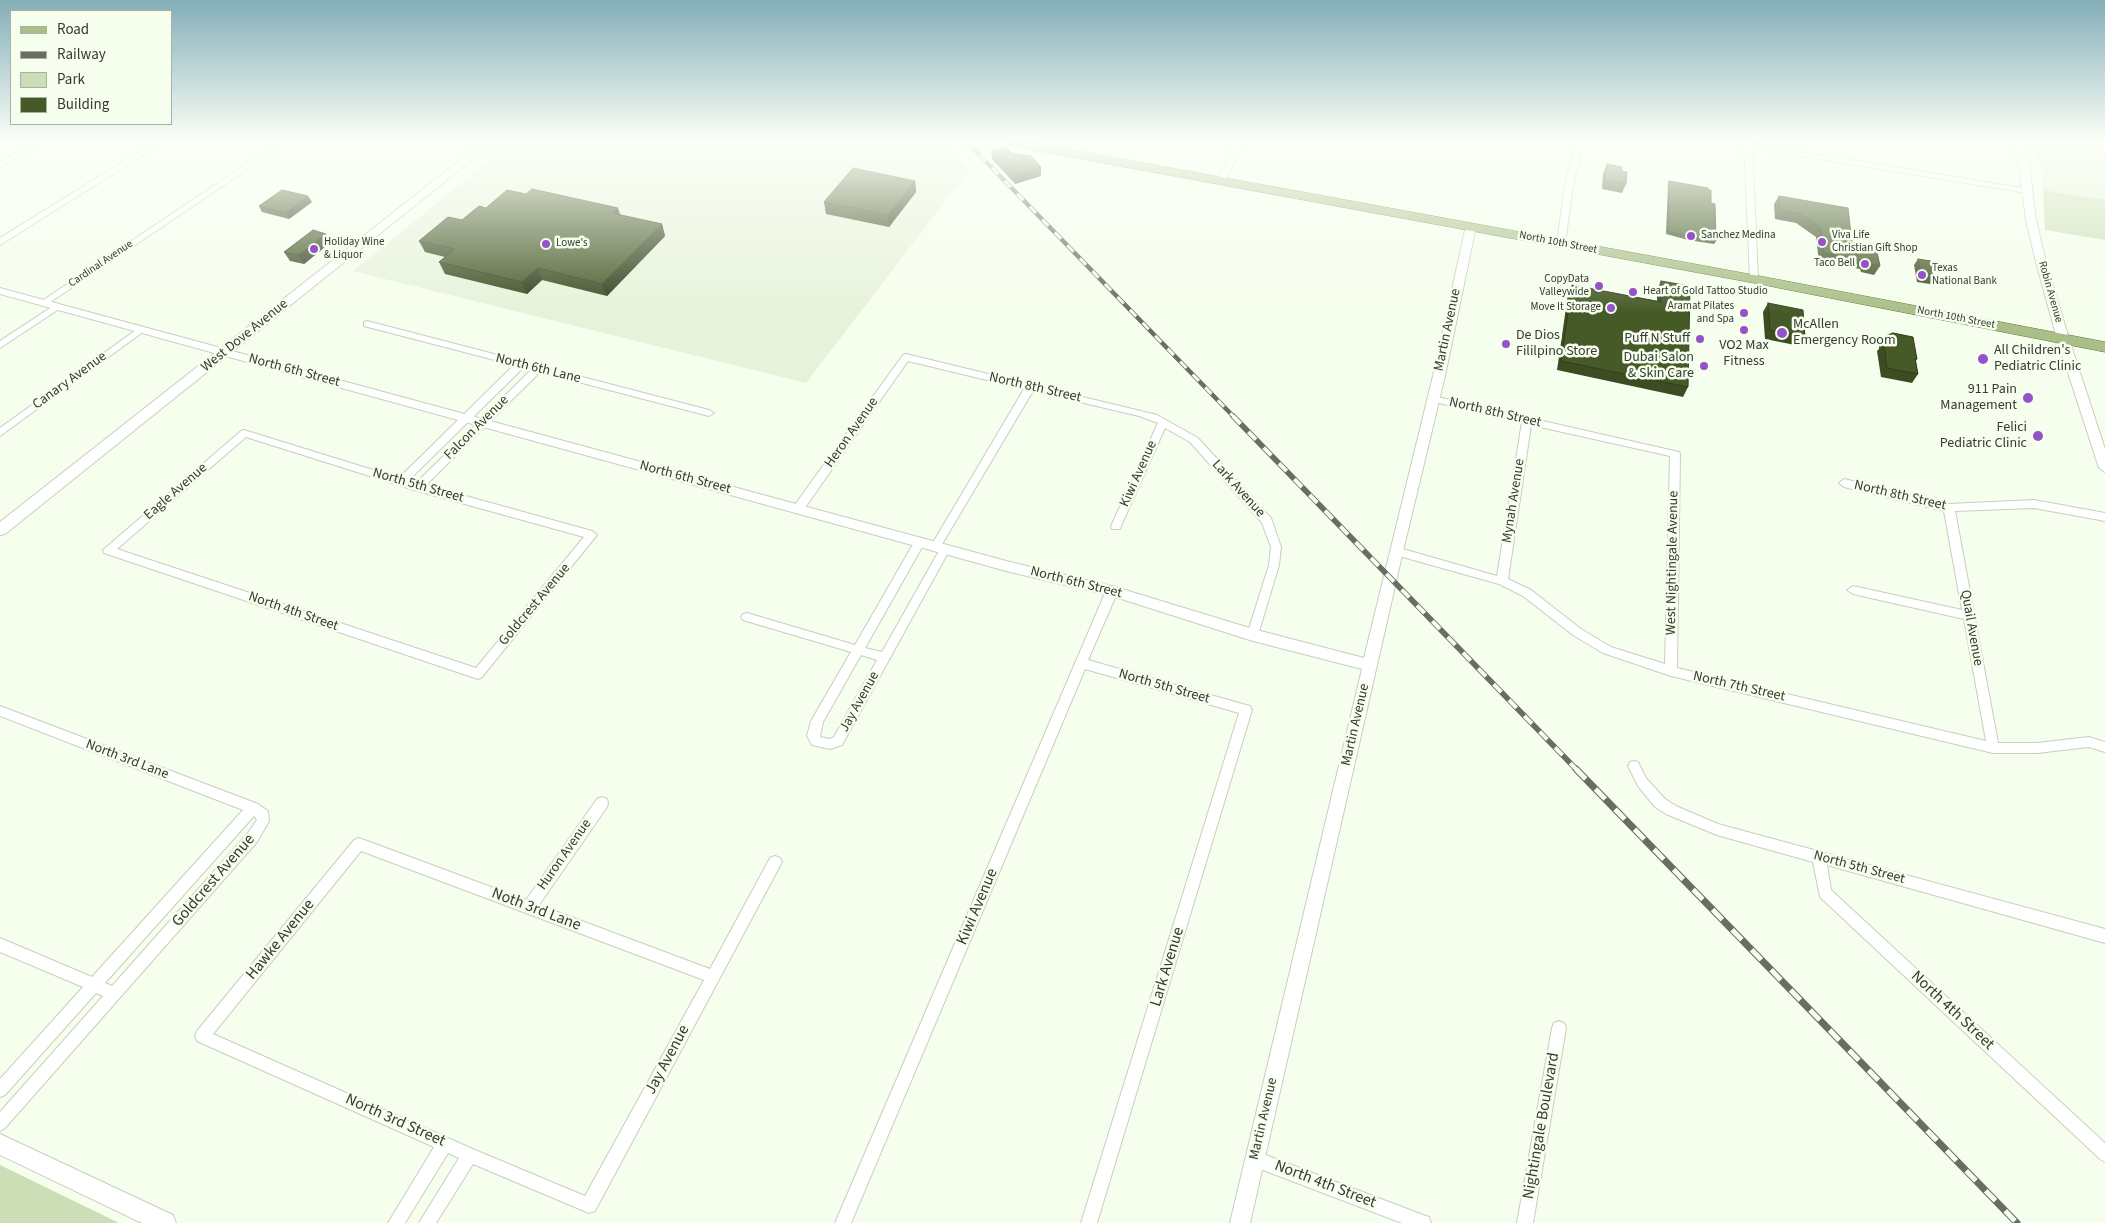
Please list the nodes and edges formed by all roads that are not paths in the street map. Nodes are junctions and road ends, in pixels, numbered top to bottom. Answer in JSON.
{"nodes":[{"id":1,"x":69,"y":199,"type":"edge"},
{"id":2,"x":199,"y":199,"type":"edge"},
{"id":3,"x":416,"y":199,"type":"edge"},
{"id":4,"x":1328,"y":199,"type":"edge"},
{"id":5,"x":1567,"y":199,"type":"edge"},
{"id":6,"x":1750,"y":199,"type":"edge"},
{"id":7,"x":2028,"y":199,"type":"edge"},
{"id":8,"x":1471,"y":226,"type":"junction"},
{"id":9,"x":0,"y":242,"type":"edge"},
{"id":10,"x":1561,"y":243,"type":"junction"},
{"id":11,"x":1754,"y":279,"type":"junction"},
{"id":12,"x":0,"y":291,"type":"edge"},
{"id":13,"x":43,"y":303,"type":"junction"},
{"id":14,"x":56,"y":307,"type":"junction"},
{"id":15,"x":367,"y":324,"type":"dead end"},
{"id":16,"x":140,"y":330,"type":"junction"},
{"id":17,"x":2063,"y":339,"type":"junction"},
{"id":18,"x":0,"y":344,"type":"edge"},
{"id":19,"x":2105,"y":347,"type":"edge"},
{"id":20,"x":226,"y":352,"type":"junction"},
{"id":21,"x":906,"y":357,"type":"joint"},
{"id":22,"x":520,"y":365,"type":"junction"},
{"id":23,"x":537,"y":369,"type":"junction"},
{"id":24,"x":1030,"y":387,"type":"junction"},
{"id":25,"x":1433,"y":399,"type":"junction"},
{"id":26,"x":709,"y":413,"type":"dead end"},
{"id":27,"x":466,"y":418,"type":"junction"},
{"id":28,"x":1527,"y":421,"type":"junction"},
{"id":29,"x":1163,"y":422,"type":"junction"},
{"id":30,"x":483,"y":423,"type":"junction"},
{"id":31,"x":0,"y":433,"type":"edge"},
{"id":32,"x":244,"y":433,"type":"joint"},
{"id":33,"x":1675,"y":454,"type":"joint"},
{"id":34,"x":2104,"y":464,"type":"edge"},
{"id":35,"x":401,"y":482,"type":"junction"},
{"id":36,"x":1844,"y":483,"type":"dead end"},
{"id":37,"x":418,"y":487,"type":"junction"},
{"id":38,"x":1950,"y":508,"type":"junction"},
{"id":39,"x":798,"y":509,"type":"junction"},
{"id":40,"x":2105,"y":517,"type":"edge"},
{"id":41,"x":1116,"y":526,"type":"dead end"},
{"id":42,"x":0,"y":530,"type":"edge"},
{"id":43,"x":592,"y":535,"type":"joint"},
{"id":44,"x":920,"y":542,"type":"junction"},
{"id":45,"x":941,"y":548,"type":"junction"},
{"id":46,"x":108,"y":550,"type":"joint"},
{"id":47,"x":1396,"y":551,"type":"junction"},
{"id":48,"x":1502,"y":581,"type":"junction"},
{"id":49,"x":1854,"y":590,"type":"dead end"},
{"id":50,"x":1112,"y":591,"type":"junction"},
{"id":51,"x":1968,"y":616,"type":"junction"},
{"id":52,"x":747,"y":617,"type":"dead end"},
{"id":53,"x":1253,"y":635,"type":"junction"},
{"id":54,"x":858,"y":650,"type":"junction"},
{"id":55,"x":884,"y":658,"type":"junction"},
{"id":56,"x":1082,"y":663,"type":"junction"},
{"id":57,"x":1370,"y":665,"type":"junction"},
{"id":58,"x":1671,"y":671,"type":"junction"},
{"id":59,"x":478,"y":674,"type":"joint"},
{"id":60,"x":0,"y":710,"type":"edge"},
{"id":61,"x":1246,"y":710,"type":"joint"},
{"id":62,"x":2105,"y":746,"type":"edge"},
{"id":63,"x":1993,"y":748,"type":"junction"},
{"id":64,"x":1634,"y":766,"type":"dead end"},
{"id":65,"x":602,"y":804,"type":"dead end"},
{"id":66,"x":253,"y":808,"type":"junction"},
{"id":67,"x":359,"y":844,"type":"joint"},
{"id":68,"x":1820,"y":857,"type":"junction"},
{"id":69,"x":775,"y":862,"type":"dead end"},
{"id":70,"x":529,"y":908,"type":"junction"},
{"id":71,"x":2105,"y":936,"type":"edge"},
{"id":72,"x":0,"y":945,"type":"edge"},
{"id":73,"x":713,"y":976,"type":"junction"},
{"id":74,"x":95,"y":986,"type":"junction"},
{"id":75,"x":115,"y":994,"type":"junction"},
{"id":76,"x":1559,"y":1028,"type":"dead end"},
{"id":77,"x":202,"y":1036,"type":"joint"},
{"id":78,"x":0,"y":1090,"type":"edge"},
{"id":79,"x":0,"y":1123,"type":"edge"},
{"id":80,"x":0,"y":1144,"type":"edge"},
{"id":81,"x":445,"y":1144,"type":"junction"},
{"id":82,"x":2105,"y":1154,"type":"edge"},
{"id":83,"x":470,"y":1155,"type":"junction"},
{"id":84,"x":1255,"y":1159,"type":"junction"},
{"id":85,"x":589,"y":1205,"type":"joint"},
{"id":86,"x":165,"y":1223,"type":"edge"},
{"id":87,"x":396,"y":1223,"type":"edge"},
{"id":88,"x":427,"y":1223,"type":"edge"},
{"id":89,"x":843,"y":1223,"type":"edge"},
{"id":90,"x":1089,"y":1223,"type":"edge"},
{"id":91,"x":1240,"y":1223,"type":"edge"},
{"id":92,"x":1424,"y":1223,"type":"edge"},
{"id":93,"x":1525,"y":1223,"type":"edge"}],
"edges":[{"from":1,"to":9,"type":"street"},
{"from":2,"to":13,"type":"street","name":"Cardinal Avenue"},
{"from":3,"to":20,"type":"main road","name":"West Dove Avenue"},
{"from":4,"to":8,"type":"main road","name":"North 10th Street"},
{"from":5,"to":10,"type":"street"},
{"from":6,"to":11,"type":"street"},
{"from":7,"to":17,"type":"street","name":"Robin Avenue"},
{"from":8,"to":10,"type":"main road","name":"North 10th Street"},
{"from":8,"to":25,"type":"street","name":"Martin Avenue"},
{"from":10,"to":11,"type":"main road","name":"North 10th Street"},
{"from":11,"to":17,"type":"main road","name":"North 10th Street"},
{"from":12,"to":13,"type":"street","name":"North 6th Street"},
{"from":13,"to":14,"type":"street","name":"North 6th Street"},
{"from":14,"to":16,"type":"street","name":"North 6th Street"},
{"from":14,"to":18,"type":"street"},
{"from":15,"to":22,"type":"street","name":"North 6th Lane"},
{"from":16,"to":20,"type":"street","name":"North 6th Street"},
{"from":16,"to":31,"type":"street","name":"Canary Avenue"},
{"from":17,"to":19,"type":"main road","name":"North 10th Street"},
{"from":17,"to":34,"type":"street","name":"Robin Avenue"},
{"from":20,"to":27,"type":"street","name":"North 6th Street"},
{"from":20,"to":42,"type":"main road","name":"West Dove Avenue"},
{"from":21,"to":24,"type":"street","name":"North 8th Street"},
{"from":21,"to":39,"type":"street","name":"Heron Avenue"},
{"from":22,"to":23,"type":"street","name":"North 6th Lane"},
{"from":22,"to":27,"type":"street","name":"Falcon Avenue"},
{"from":23,"to":26,"type":"street","name":"North 6th Lane"},
{"from":23,"to":30,"type":"street","name":"Falcon Avenue"},
{"from":24,"to":29,"type":"street","name":"North 8th Street"},
{"from":24,"to":45,"type":"street","name":"Jay Avenue"},
{"from":25,"to":28,"type":"street","name":"North 8th Street"},
{"from":25,"to":47,"type":"street","name":"Martin Avenue"},
{"from":27,"to":30,"type":"street","name":"North 6th Street"},
{"from":27,"to":35,"type":"street","name":"Falcon Avenue"},
{"from":28,"to":33,"type":"street","name":"North 8th Street"},
{"from":28,"to":48,"type":"street","name":"Mynah Avenue"},
{"from":29,"to":41,"type":"street","name":"Kiwi Avenue"},
{"from":29,"to":53,"type":"street","name":"Lark Avenue"},
{"from":30,"to":37,"type":"street","name":"Falcon Avenue"},
{"from":30,"to":39,"type":"street","name":"North 6th Street"},
{"from":32,"to":35,"type":"street","name":"North 5th Street"},
{"from":32,"to":46,"type":"street","name":"Eagle Avenue"},
{"from":33,"to":58,"type":"street","name":"West Nightingale Avenue"},
{"from":35,"to":37,"type":"street","name":"North 5th Street"},
{"from":36,"to":38,"type":"street","name":"North 8th Street"},
{"from":37,"to":43,"type":"street","name":"North 5th Street"},
{"from":38,"to":40,"type":"street","name":"North 8th Street"},
{"from":38,"to":51,"type":"street","name":"Quail Avenue"},
{"from":39,"to":44,"type":"street","name":"North 6th Street"},
{"from":43,"to":59,"type":"street","name":"Goldcrest Avenue"},
{"from":44,"to":45,"type":"street","name":"North 6th Street"},
{"from":44,"to":54,"type":"street","name":"Jay Avenue"},
{"from":45,"to":50,"type":"street","name":"North 6th Street"},
{"from":45,"to":55,"type":"street","name":"Jay Avenue"},
{"from":46,"to":59,"type":"street","name":"North 4th Street"},
{"from":47,"to":48,"type":"street","name":"North 7th Street"},
{"from":47,"to":57,"type":"street","name":"Martin Avenue"},
{"from":48,"to":58,"type":"street","name":"North 7th Street"},
{"from":49,"to":51,"type":"street"},
{"from":50,"to":53,"type":"street","name":"North 6th Street"},
{"from":50,"to":56,"type":"street","name":"Kiwi Avenue"},
{"from":51,"to":63,"type":"street","name":"Quail Avenue"},
{"from":52,"to":54,"type":"street"},
{"from":53,"to":57,"type":"street","name":"North 6th Street"},
{"from":54,"to":55,"type":"street"},
{"from":54,"to":55,"type":"street","name":"Jay Avenue"},
{"from":56,"to":61,"type":"street","name":"North 5th Street"},
{"from":56,"to":89,"type":"street","name":"Kiwi Avenue"},
{"from":57,"to":84,"type":"street","name":"Martin Avenue"},
{"from":58,"to":63,"type":"street","name":"North 7th Street"},
{"from":60,"to":66,"type":"street","name":"North 3rd Lane"},
{"from":61,"to":90,"type":"street","name":"Lark Avenue"},
{"from":62,"to":63,"type":"street","name":"North 7th Street"},
{"from":64,"to":68,"type":"street","name":"North 5th Street"},
{"from":65,"to":70,"type":"street","name":"Huron Avenue"},
{"from":66,"to":74,"type":"street","name":"Goldcrest Avenue"},
{"from":66,"to":75,"type":"street","name":"Goldcrest Avenue"},
{"from":67,"to":70,"type":"street","name":"Noth 3rd Lane"},
{"from":67,"to":77,"type":"street","name":"Hawke Avenue"},
{"from":68,"to":71,"type":"street","name":"North 5th Street"},
{"from":68,"to":82,"type":"street","name":"North 4th Street"},
{"from":69,"to":73,"type":"street","name":"Jay Avenue"},
{"from":70,"to":73,"type":"street","name":"Noth 3rd Lane"},
{"from":72,"to":74,"type":"street"},
{"from":73,"to":85,"type":"street","name":"Jay Avenue"},
{"from":74,"to":75,"type":"street"},
{"from":74,"to":78,"type":"street","name":"Goldcrest Avenue"},
{"from":75,"to":79,"type":"street","name":"Goldcrest Avenue"},
{"from":76,"to":93,"type":"street","name":"Nightingale Boulevard"},
{"from":77,"to":81,"type":"street","name":"North 3rd Street"},
{"from":80,"to":86,"type":"main road"},
{"from":81,"to":83,"type":"street","name":"North 3rd Street"},
{"from":81,"to":87,"type":"street"},
{"from":83,"to":85,"type":"street","name":"North 3rd Street"},
{"from":83,"to":88,"type":"street"},
{"from":84,"to":91,"type":"street","name":"Martin Avenue"},
{"from":84,"to":92,"type":"street","name":"North 4th Street"}]}
